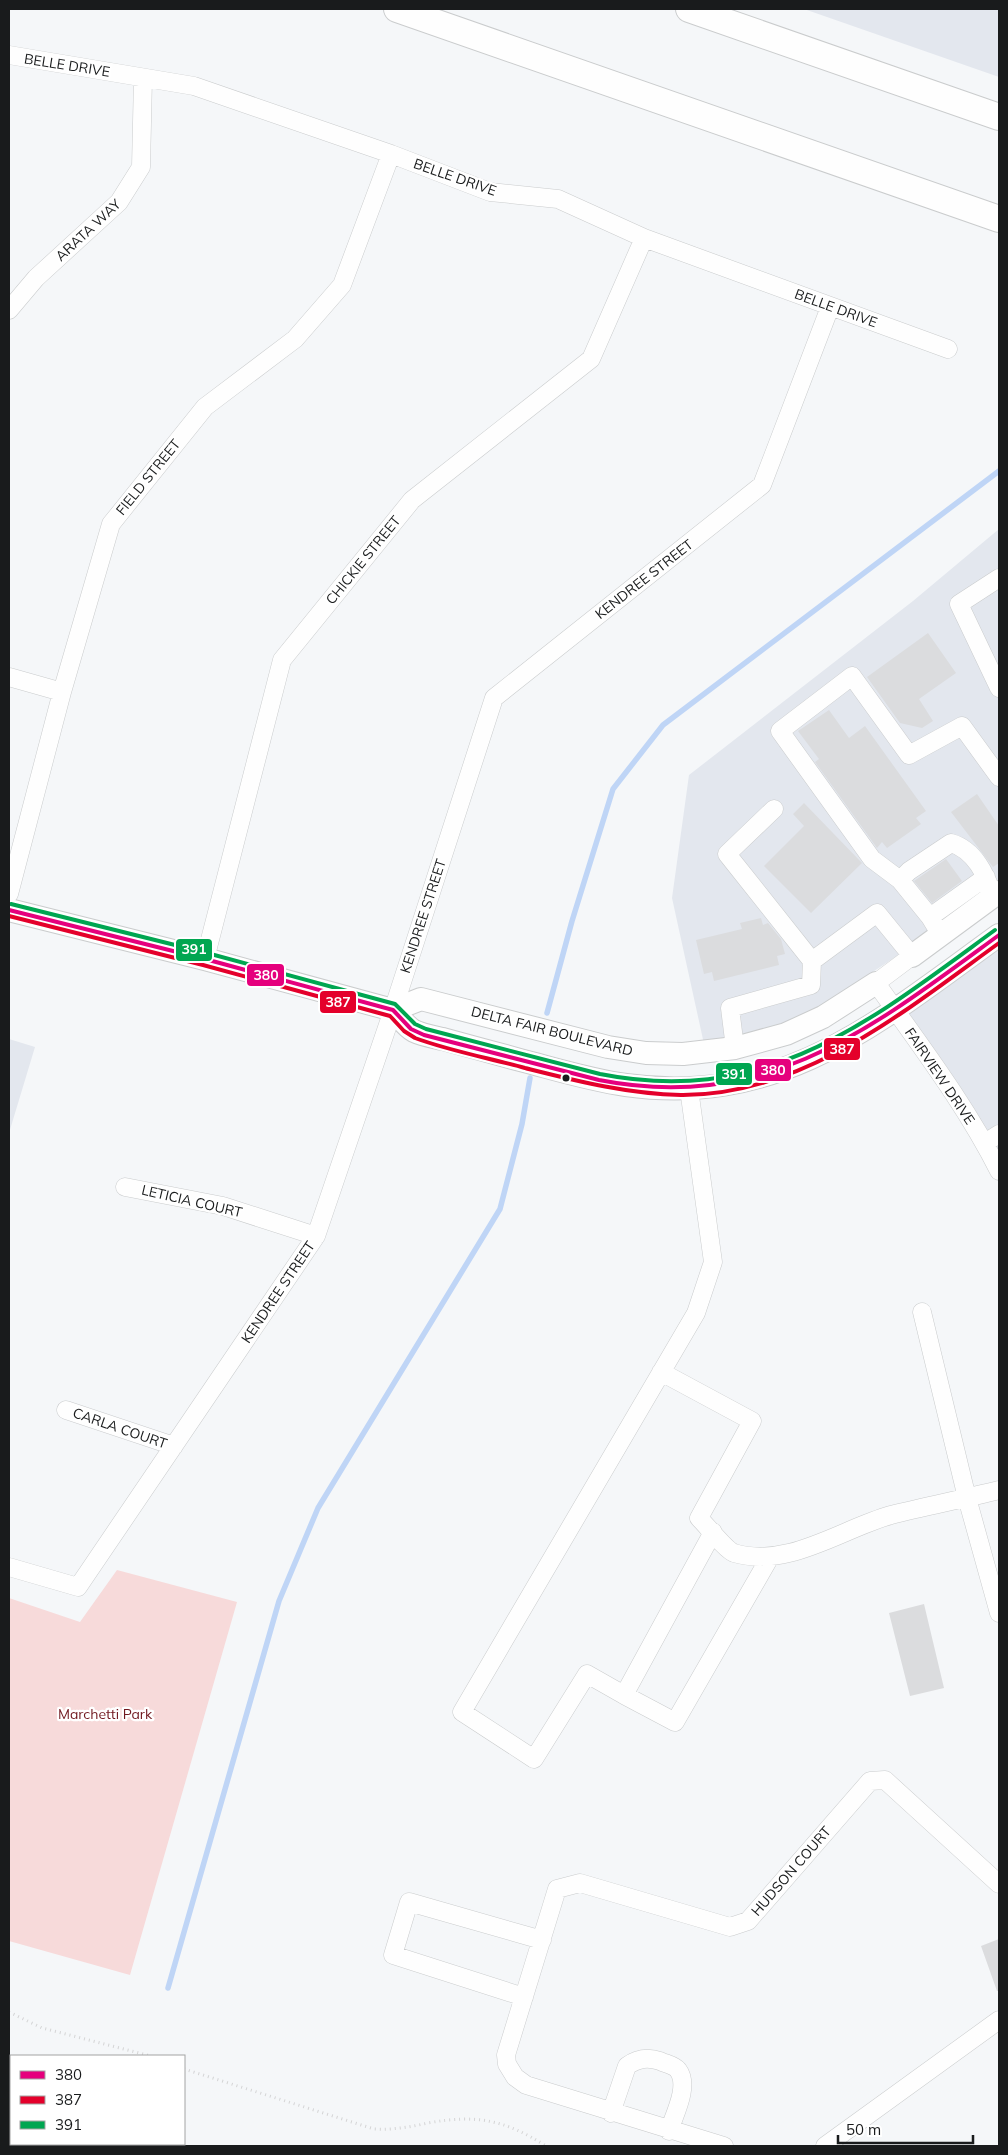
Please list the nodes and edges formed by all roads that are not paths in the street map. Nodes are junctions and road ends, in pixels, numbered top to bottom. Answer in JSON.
{"nodes":[{"id":1,"x":397,"y":9,"type":"edge"},
{"id":2,"x":689,"y":9,"type":"edge"},
{"id":3,"x":9,"y":55,"type":"edge"},
{"id":4,"x":143,"y":78,"type":"junction"},
{"id":5,"x":999,"y":117,"type":"edge"},
{"id":6,"x":391,"y":154,"type":"junction"},
{"id":7,"x":999,"y":219,"type":"edge"},
{"id":8,"x":644,"y":238,"type":"junction"},
{"id":9,"x":830,"y":307,"type":"junction"},
{"id":10,"x":9,"y":310,"type":"edge"},
{"id":11,"x":948,"y":348,"type":"dead end"},
{"id":12,"x":999,"y":578,"type":"edge"},
{"id":13,"x":9,"y":678,"type":"edge"},
{"id":14,"x":999,"y":688,"type":"edge"},
{"id":15,"x":62,"y":692,"type":"junction"},
{"id":16,"x":999,"y":777,"type":"edge"},
{"id":17,"x":774,"y":809,"type":"dead end"},
{"id":18,"x":900,"y":880,"type":"junction"},
{"id":19,"x":993,"y":888,"type":"edge"},
{"id":20,"x":9,"y":894,"type":"edge"},
{"id":21,"x":9,"y":910,"type":"edge"},
{"id":22,"x":936,"y":926,"type":"junction"},
{"id":23,"x":999,"y":935,"type":"edge"},
{"id":24,"x":912,"y":956,"type":"junction"},
{"id":25,"x":205,"y":959,"type":"junction"},
{"id":26,"x":812,"y":961,"type":"junction"},
{"id":27,"x":876,"y":983,"type":"junction"},
{"id":28,"x":392,"y":1010,"type":"junction"},
{"id":29,"x":895,"y":1010,"type":"junction"},
{"id":30,"x":735,"y":1048,"type":"junction"},
{"id":31,"x":689,"y":1088,"type":"junction"},
{"id":32,"x":992,"y":1139,"type":"edge"},
{"id":33,"x":999,"y":1172,"type":"edge"},
{"id":34,"x":125,"y":1187,"type":"dead end"},
{"id":35,"x":316,"y":1236,"type":"junction"},
{"id":36,"x":922,"y":1312,"type":"dead end"},
{"id":37,"x":661,"y":1372,"type":"junction"},
{"id":38,"x":66,"y":1410,"type":"dead end"},
{"id":39,"x":174,"y":1446,"type":"junction"},
{"id":40,"x":999,"y":1490,"type":"edge"},
{"id":41,"x":967,"y":1498,"type":"junction"},
{"id":42,"x":713,"y":1532,"type":"junction"},
{"id":43,"x":770,"y":1557,"type":"junction"},
{"id":44,"x":9,"y":1567,"type":"edge"},
{"id":45,"x":999,"y":1613,"type":"edge"},
{"id":46,"x":624,"y":1695,"type":"junction"},
{"id":47,"x":999,"y":1882,"type":"edge"},
{"id":48,"x":542,"y":1940,"type":"junction"},
{"id":49,"x":524,"y":1997,"type":"junction"},
{"id":50,"x":999,"y":2020,"type":"edge"},
{"id":51,"x":611,"y":2113,"type":"junction"},
{"id":52,"x":669,"y":2131,"type":"junction"},
{"id":53,"x":724,"y":2146,"type":"edge"},
{"id":54,"x":825,"y":2146,"type":"edge"}],
"edges":[{"from":1,"to":7,"type":"highway"},
{"from":2,"to":5,"type":"highway"},
{"from":3,"to":4,"type":"street","name":"BELLE DRIVE"},
{"from":4,"to":6,"type":"street","name":"BELLE DRIVE"},
{"from":4,"to":10,"type":"street","name":"ARATA WAY"},
{"from":6,"to":8,"type":"street","name":"BELLE DRIVE"},
{"from":6,"to":15,"type":"street","name":"FIELD STREET"},
{"from":8,"to":9,"type":"street","name":"BELLE DRIVE"},
{"from":8,"to":25,"type":"street","name":"CHICKIE STREET"},
{"from":9,"to":11,"type":"street","name":"BELLE DRIVE"},
{"from":9,"to":28,"type":"street","name":"KENDREE STREET"},
{"from":12,"to":14,"type":"street"},
{"from":13,"to":15,"type":"street"},
{"from":15,"to":20,"type":"street","name":"FIELD STREET"},
{"from":16,"to":18,"type":"street"},
{"from":17,"to":26,"type":"street"},
{"from":18,"to":19,"type":"street"},
{"from":18,"to":22,"type":"street"},
{"from":19,"to":22,"type":"main road","name":"DELTA FAIR BOULEVARD"},
{"from":21,"to":25,"type":"main road"},
{"from":22,"to":24,"type":"main road","name":"DELTA FAIR BOULEVARD"},
{"from":23,"to":29,"type":"main road"},
{"from":24,"to":26,"type":"street"},
{"from":24,"to":27,"type":"street","name":"DELTA FAIR BOULEVARD"},
{"from":25,"to":28,"type":"main road"},
{"from":26,"to":30,"type":"street"},
{"from":27,"to":29,"type":"street","name":"FAIRVIEW DRIVE"},
{"from":27,"to":30,"type":"main road","name":"DELTA FAIR BOULEVARD"},
{"from":28,"to":30,"type":"main road","name":"DELTA FAIR BOULEVARD"},
{"from":28,"to":31,"type":"main road"},
{"from":28,"to":35,"type":"street","name":"KENDREE STREET"},
{"from":29,"to":31,"type":"main road"},
{"from":29,"to":32,"type":"street","name":"FAIRVIEW DRIVE"},
{"from":31,"to":37,"type":"street"},
{"from":32,"to":33,"type":"street","name":"FAIRVIEW DRIVE"},
{"from":34,"to":35,"type":"street","name":"LETICIA COURT"},
{"from":35,"to":39,"type":"street","name":"KENDREE STREET"},
{"from":36,"to":41,"type":"street"},
{"from":37,"to":42,"type":"street"},
{"from":37,"to":46,"type":"street"},
{"from":38,"to":39,"type":"street","name":"CARLA COURT"},
{"from":39,"to":44,"type":"street","name":"KENDREE STREET"},
{"from":40,"to":41,"type":"street"},
{"from":41,"to":43,"type":"street"},
{"from":41,"to":45,"type":"street"},
{"from":42,"to":43,"type":"street"},
{"from":42,"to":46,"type":"street"},
{"from":43,"to":46,"type":"street"},
{"from":47,"to":48,"type":"street","name":"HUDSON COURT"},
{"from":48,"to":49,"type":"street","name":"HUDSON COURT"},
{"from":48,"to":49,"type":"street"},
{"from":49,"to":51,"type":"street","name":"HUDSON COURT"},
{"from":50,"to":54,"type":"street"},
{"from":51,"to":52,"type":"street"},
{"from":51,"to":52,"type":"street"},
{"from":52,"to":53,"type":"street"}]}
